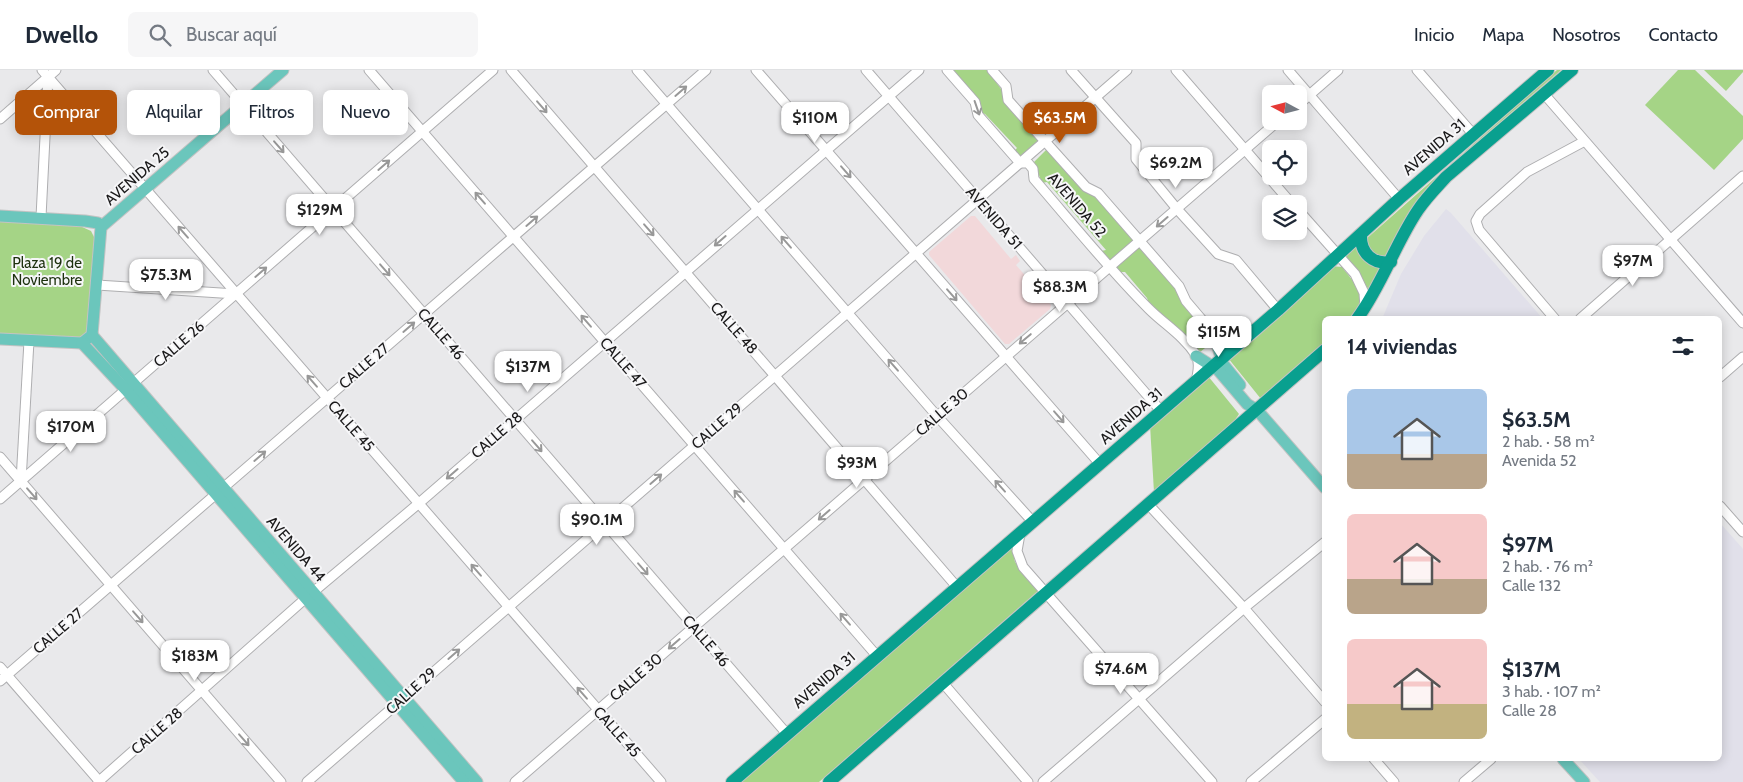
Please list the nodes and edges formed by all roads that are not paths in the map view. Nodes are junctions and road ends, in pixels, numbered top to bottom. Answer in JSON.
{"nodes":[{"id":1,"x":56,"y":70,"type":"edge"},
{"id":2,"x":213,"y":70,"type":"edge"},
{"id":3,"x":277,"y":70,"type":"edge"},
{"id":4,"x":283,"y":70,"type":"edge"},
{"id":5,"x":368,"y":70,"type":"edge"},
{"id":6,"x":493,"y":70,"type":"edge"},
{"id":7,"x":510,"y":70,"type":"edge"},
{"id":8,"x":637,"y":70,"type":"edge"},
{"id":9,"x":706,"y":70,"type":"edge"},
{"id":10,"x":756,"y":70,"type":"edge"},
{"id":11,"x":866,"y":70,"type":"edge"},
{"id":12,"x":919,"y":70,"type":"edge"},
{"id":13,"x":947,"y":70,"type":"edge"},
{"id":14,"x":992,"y":70,"type":"edge"},
{"id":15,"x":1071,"y":70,"type":"edge"},
{"id":16,"x":1127,"y":70,"type":"edge"},
{"id":17,"x":1176,"y":70,"type":"edge"},
{"id":18,"x":1288,"y":70,"type":"edge"},
{"id":19,"x":1338,"y":70,"type":"edge"},
{"id":20,"x":1418,"y":70,"type":"edge"},
{"id":21,"x":1548,"y":70,"type":"edge"},
{"id":22,"x":1572,"y":70,"type":"edge"},
{"id":23,"x":45,"y":73,"type":"edge"},
{"id":24,"x":231,"y":90,"type":"edge"},
{"id":25,"x":256,"y":90,"type":"edge"},
{"id":26,"x":258,"y":90,"type":"edge"},
{"id":27,"x":1309,"y":95,"type":"junction"},
{"id":28,"x":1545,"y":95,"type":"junction"},
{"id":29,"x":888,"y":96,"type":"junction"},
{"id":30,"x":1096,"y":98,"type":"junction"},
{"id":31,"x":666,"y":104,"type":"junction"},
{"id":32,"x":230,"y":113,"type":"edge"},
{"id":33,"x":0,"y":119,"type":"edge"},
{"id":34,"x":1268,"y":130,"type":"edge"},
{"id":35,"x":422,"y":132,"type":"junction"},
{"id":36,"x":1472,"y":134,"type":"junction"},
{"id":37,"x":269,"y":135,"type":"edge"},
{"id":38,"x":1044,"y":142,"type":"junction"},
{"id":39,"x":1583,"y":142,"type":"junction"},
{"id":40,"x":826,"y":150,"type":"junction"},
{"id":41,"x":1245,"y":150,"type":"junction"},
{"id":42,"x":1020,"y":163,"type":"junction"},
{"id":43,"x":594,"y":167,"type":"junction"},
{"id":44,"x":1743,"y":176,"type":"edge"},
{"id":45,"x":144,"y":188,"type":"junction"},
{"id":46,"x":1284,"y":195,"type":"edge"},
{"id":47,"x":1399,"y":199,"type":"junction"},
{"id":48,"x":978,"y":200,"type":"junction"},
{"id":49,"x":333,"y":209,"type":"junction"},
{"id":50,"x":757,"y":209,"type":"junction"},
{"id":51,"x":1177,"y":209,"type":"junction"},
{"id":52,"x":0,"y":216,"type":"edge"},
{"id":53,"x":41,"y":218,"type":"junction"},
{"id":54,"x":1307,"y":220,"type":"edge"},
{"id":55,"x":100,"y":225,"type":"junction"},
{"id":56,"x":1361,"y":235,"type":"junction"},
{"id":57,"x":513,"y":237,"type":"junction"},
{"id":58,"x":1670,"y":238,"type":"junction"},
{"id":59,"x":1140,"y":241,"type":"junction"},
{"id":60,"x":916,"y":253,"type":"junction"},
{"id":61,"x":1338,"y":257,"type":"junction"},
{"id":62,"x":1391,"y":262,"type":"junction"},
{"id":63,"x":1110,"y":267,"type":"junction"},
{"id":64,"x":685,"y":272,"type":"junction"},
{"id":65,"x":97,"y":285,"type":"junction"},
{"id":66,"x":236,"y":294,"type":"junction"},
{"id":67,"x":1068,"y":304,"type":"junction"},
{"id":68,"x":1365,"y":308,"type":"junction"},
{"id":69,"x":1278,"y":310,"type":"junction"},
{"id":70,"x":848,"y":313,"type":"junction"},
{"id":71,"x":424,"y":314,"type":"junction"},
{"id":72,"x":1359,"y":316,"type":"edge"},
{"id":73,"x":1552,"y":316,"type":"edge"},
{"id":74,"x":1583,"y":316,"type":"edge"},
{"id":75,"x":1743,"y":323,"type":"edge"},
{"id":76,"x":1214,"y":334,"type":"junction"},
{"id":77,"x":92,"y":335,"type":"junction"},
{"id":78,"x":0,"y":339,"type":"edge"},
{"id":79,"x":29,"y":341,"type":"junction"},
{"id":80,"x":605,"y":342,"type":"junction"},
{"id":81,"x":1241,"y":342,"type":"junction"},
{"id":82,"x":82,"y":344,"type":"junction"},
{"id":83,"x":1322,"y":353,"type":"edge"},
{"id":84,"x":1005,"y":355,"type":"junction"},
{"id":85,"x":1196,"y":356,"type":"junction"},
{"id":86,"x":1743,"y":357,"type":"edge"},
{"id":87,"x":1217,"y":363,"type":"junction"},
{"id":88,"x":1722,"y":375,"type":"edge"},
{"id":89,"x":775,"y":376,"type":"junction"},
{"id":90,"x":1196,"y":381,"type":"junction"},
{"id":91,"x":129,"y":387,"type":"junction"},
{"id":92,"x":327,"y":398,"type":"junction"},
{"id":93,"x":1257,"y":410,"type":"junction"},
{"id":94,"x":1161,"y":411,"type":"junction"},
{"id":95,"x":937,"y":416,"type":"junction"},
{"id":96,"x":515,"y":420,"type":"junction"},
{"id":97,"x":695,"y":445,"type":"junction"},
{"id":98,"x":0,"y":457,"type":"edge"},
{"id":99,"x":1100,"y":464,"type":"junction"},
{"id":100,"x":864,"y":480,"type":"junction"},
{"id":101,"x":21,"y":481,"type":"junction"},
{"id":102,"x":1322,"y":485,"type":"edge"},
{"id":103,"x":219,"y":491,"type":"junction"},
{"id":104,"x":0,"y":499,"type":"edge"},
{"id":105,"x":418,"y":504,"type":"junction"},
{"id":106,"x":1148,"y":504,"type":"junction"},
{"id":107,"x":1722,"y":508,"type":"edge"},
{"id":108,"x":1033,"y":522,"type":"junction"},
{"id":109,"x":604,"y":524,"type":"junction"},
{"id":110,"x":1743,"y":532,"type":"edge"},
{"id":111,"x":1020,"y":534,"type":"junction"},
{"id":112,"x":1322,"y":544,"type":"edge"},
{"id":113,"x":784,"y":549,"type":"junction"},
{"id":114,"x":111,"y":585,"type":"junction"},
{"id":115,"x":957,"y":587,"type":"junction"},
{"id":116,"x":1045,"y":593,"type":"junction"},
{"id":117,"x":309,"y":595,"type":"junction"},
{"id":118,"x":508,"y":607,"type":"junction"},
{"id":119,"x":1244,"y":608,"type":"junction"},
{"id":120,"x":694,"y":627,"type":"junction"},
{"id":121,"x":877,"y":656,"type":"junction"},
{"id":122,"x":0,"y":667,"type":"edge"},
{"id":123,"x":4,"y":678,"type":"edge"},
{"id":124,"x":943,"y":683,"type":"junction"},
{"id":125,"x":202,"y":692,"type":"junction"},
{"id":126,"x":1140,"y":698,"type":"junction"},
{"id":127,"x":1322,"y":699,"type":"edge"},
{"id":128,"x":401,"y":701,"type":"junction"},
{"id":129,"x":597,"y":711,"type":"junction"},
{"id":130,"x":1322,"y":722,"type":"edge"},
{"id":131,"x":787,"y":734,"type":"junction"},
{"id":132,"x":1376,"y":761,"type":"edge"},
{"id":133,"x":1489,"y":761,"type":"edge"},
{"id":134,"x":1565,"y":761,"type":"edge"},
{"id":135,"x":836,"y":780,"type":"edge"},
{"id":136,"x":99,"y":782,"type":"edge"},
{"id":137,"x":281,"y":782,"type":"edge"},
{"id":138,"x":307,"y":782,"type":"edge"},
{"id":139,"x":464,"y":782,"type":"edge"},
{"id":140,"x":477,"y":782,"type":"edge"},
{"id":141,"x":515,"y":782,"type":"edge"},
{"id":142,"x":661,"y":782,"type":"edge"},
{"id":143,"x":732,"y":782,"type":"edge"},
{"id":144,"x":1028,"y":782,"type":"edge"},
{"id":145,"x":1043,"y":782,"type":"edge"},
{"id":146,"x":1212,"y":782,"type":"edge"},
{"id":147,"x":1251,"y":782,"type":"edge"},
{"id":148,"x":1394,"y":782,"type":"edge"},
{"id":149,"x":1464,"y":782,"type":"edge"},
{"id":150,"x":1584,"y":782,"type":"edge"}],
"edges":[{"from":1,"to":23,"type":"street"},
{"from":2,"to":24,"type":"street","name":"CALLE 46"},
{"from":3,"to":25,"type":"main road","name":"AVENIDA 25"},
{"from":4,"to":26,"type":"main road","name":"AVENIDA 25"},
{"from":5,"to":35,"type":"street","name":"CALLE 47"},
{"from":6,"to":35,"type":"street","name":"CALLE 26"},
{"from":7,"to":43,"type":"street","name":"CALLE 48","one_way":true},
{"from":8,"to":31,"type":"street"},
{"from":31,"to":9,"type":"street","name":"CALLE 27","one_way":true},
{"from":10,"to":40,"type":"street"},
{"from":11,"to":29,"type":"street","name":"AVENIDA 51"},
{"from":12,"to":29,"type":"street","name":"CALLE 28"},
{"from":13,"to":42,"type":"street","name":"AVENIDA 52","one_way":true},
{"from":14,"to":38,"type":"street","name":"AVENIDA 52"},
{"from":15,"to":30,"type":"street"},
{"from":16,"to":30,"type":"street","name":"CALLE 29"},
{"from":17,"to":41,"type":"street"},
{"from":18,"to":27,"type":"street"},
{"from":19,"to":27,"type":"street"},
{"from":20,"to":36,"type":"street"},
{"from":21,"to":36,"type":"highway","name":"AVENIDA 31"},
{"from":22,"to":28,"type":"highway","name":"AVENIDA 31"},
{"from":23,"to":33,"type":"street"},
{"from":23,"to":45,"type":"street","name":"CALLE 45"},
{"from":23,"to":53,"type":"street"},
{"from":27,"to":47,"type":"street"},
{"from":28,"to":39,"type":"street"},
{"from":28,"to":62,"type":"highway","name":"AVENIDA 31"},
{"from":29,"to":40,"type":"street","name":"CALLE 28"},
{"from":29,"to":48,"type":"street","name":"AVENIDA 51"},
{"from":30,"to":38,"type":"street","name":"CALLE 29"},
{"from":30,"to":51,"type":"street"},
{"from":31,"to":43,"type":"street","name":"CALLE 27"},
{"from":31,"to":50,"type":"street"},
{"from":32,"to":45,"type":"main road","name":"AVENIDA 25"},
{"from":34,"to":41,"type":"street","name":"CALLE 30"},
{"from":49,"to":35,"type":"street","name":"CALLE 26","one_way":true},
{"from":57,"to":35,"type":"street","name":"CALLE 47","one_way":true},
{"from":36,"to":47,"type":"highway","name":"AVENIDA 31"},
{"from":37,"to":49,"type":"street","name":"CALLE 46","one_way":true},
{"from":38,"to":42,"type":"street","name":"CALLE 29"},
{"from":38,"to":59,"type":"street","name":"AVENIDA 52"},
{"from":39,"to":58,"type":"street"},
{"from":39,"to":73,"type":"street"},
{"from":40,"to":50,"type":"street","name":"CALLE 28"},
{"from":40,"to":60,"type":"street","one_way":true},
{"from":41,"to":46,"type":"street"},
{"from":41,"to":51,"type":"street","name":"CALLE 30"},
{"from":42,"to":48,"type":"street","name":"CALLE 29"},
{"from":42,"to":63,"type":"street","name":"AVENIDA 52"},
{"from":57,"to":43,"type":"street","name":"CALLE 27","one_way":true},
{"from":43,"to":64,"type":"street","name":"CALLE 48","one_way":true},
{"from":44,"to":58,"type":"street"},
{"from":45,"to":55,"type":"main road","name":"AVENIDA 25"},
{"from":66,"to":45,"type":"street","name":"CALLE 45","one_way":true},
{"from":47,"to":56,"type":"highway","name":"AVENIDA 31"},
{"from":48,"to":60,"type":"street","name":"CALLE 29"},
{"from":48,"to":67,"type":"street","name":"AVENIDA 51"},
{"from":66,"to":49,"type":"street","name":"CALLE 26","one_way":true},
{"from":49,"to":71,"type":"street","name":"CALLE 46","one_way":true},
{"from":50,"to":64,"type":"street","name":"CALLE 28","one_way":true},
{"from":70,"to":50,"type":"street","one_way":true},
{"from":51,"to":59,"type":"street","name":"CALLE 30","one_way":true},
{"from":51,"to":69,"type":"street"},
{"from":52,"to":53,"type":"main road"},
{"from":53,"to":55,"type":"main road"},
{"from":54,"to":61,"type":"street"},
{"from":55,"to":65,"type":"main road"},
{"from":56,"to":61,"type":"highway","name":"AVENIDA 31"},
{"from":56,"to":62,"type":"highway"},
{"from":57,"to":71,"type":"street","name":"CALLE 27"},
{"from":80,"to":57,"type":"street","name":"CALLE 47","one_way":true},
{"from":58,"to":74,"type":"street"},
{"from":58,"to":75,"type":"street"},
{"from":59,"to":63,"type":"street","name":"CALLE 30"},
{"from":59,"to":76,"type":"street","name":"AVENIDA 52"},
{"from":60,"to":70,"type":"street","name":"CALLE 29"},
{"from":60,"to":84,"type":"street","one_way":true},
{"from":61,"to":68,"type":"street"},
{"from":61,"to":69,"type":"highway","name":"AVENIDA 31"},
{"from":62,"to":68,"type":"highway","name":"AVENIDA 31"},
{"from":63,"to":67,"type":"street","name":"CALLE 30"},
{"from":63,"to":85,"type":"street","name":"AVENIDA 52"},
{"from":64,"to":80,"type":"street","name":"CALLE 28"},
{"from":64,"to":89,"type":"street","name":"CALLE 48"},
{"from":65,"to":66,"type":"street"},
{"from":65,"to":77,"type":"main road"},
{"from":66,"to":91,"type":"street","name":"CALLE 26"},
{"from":92,"to":66,"type":"street","name":"CALLE 45","one_way":true},
{"from":67,"to":84,"type":"street","name":"CALLE 30","one_way":true},
{"from":67,"to":94,"type":"street","name":"AVENIDA 51"},
{"from":68,"to":72,"type":"highway","name":"AVENIDA 31"},
{"from":69,"to":81,"type":"highway","name":"AVENIDA 31"},
{"from":70,"to":89,"type":"street","name":"CALLE 29"},
{"from":95,"to":70,"type":"street","one_way":true},
{"from":92,"to":71,"type":"street","name":"CALLE 27","one_way":true},
{"from":71,"to":96,"type":"street","name":"CALLE 46"},
{"from":76,"to":81,"type":"street"},
{"from":76,"to":85,"type":"main road"},
{"from":76,"to":87,"type":"main road","name":"AVENIDA 52"},
{"from":77,"to":82,"type":"main road"},
{"from":77,"to":91,"type":"main road","name":"AVENIDA 44"},
{"from":78,"to":79,"type":"main road"},
{"from":79,"to":82,"type":"main road"},
{"from":79,"to":101,"type":"street"},
{"from":80,"to":96,"type":"street","name":"CALLE 28"},
{"from":80,"to":97,"type":"street","name":"CALLE 47"},
{"from":81,"to":87,"type":"highway","name":"AVENIDA 31"},
{"from":82,"to":91,"type":"main road","name":"AVENIDA 44"},
{"from":83,"to":93,"type":"highway"},
{"from":84,"to":95,"type":"street","name":"CALLE 30"},
{"from":84,"to":99,"type":"street","one_way":true},
{"from":85,"to":87,"type":"main road","name":"AVENIDA 52"},
{"from":85,"to":90,"type":"street"},
{"from":86,"to":88,"type":"street"},
{"from":87,"to":90,"type":"highway","name":"AVENIDA 31"},
{"from":87,"to":93,"type":"main road","name":"AVENIDA 52"},
{"from":89,"to":97,"type":"street","name":"CALLE 29"},
{"from":89,"to":100,"type":"street","name":"CALLE 48"},
{"from":90,"to":94,"type":"highway","name":"AVENIDA 31"},
{"from":91,"to":101,"type":"street","name":"CALLE 26"},
{"from":91,"to":103,"type":"main road","name":"AVENIDA 44"},
{"from":103,"to":92,"type":"street","name":"CALLE 27","one_way":true},
{"from":92,"to":105,"type":"street","name":"CALLE 45"},
{"from":93,"to":102,"type":"main road","name":"AVENIDA 52"},
{"from":93,"to":106,"type":"highway"},
{"from":94,"to":99,"type":"highway","name":"AVENIDA 31"},
{"from":95,"to":100,"type":"street","name":"CALLE 30"},
{"from":108,"to":95,"type":"street","one_way":true},
{"from":96,"to":105,"type":"street","name":"CALLE 28","one_way":true},
{"from":96,"to":109,"type":"street","name":"CALLE 46","one_way":true},
{"from":109,"to":97,"type":"street","name":"CALLE 29","one_way":true},
{"from":113,"to":97,"type":"street","name":"CALLE 47","one_way":true},
{"from":98,"to":101,"type":"street"},
{"from":99,"to":108,"type":"highway","name":"AVENIDA 31"},
{"from":100,"to":113,"type":"street","name":"CALLE 30","one_way":true},
{"from":100,"to":115,"type":"street","name":"CALLE 48"},
{"from":101,"to":104,"type":"street","name":"CALLE 26"},
{"from":101,"to":114,"type":"street","one_way":true},
{"from":103,"to":114,"type":"street","name":"CALLE 27"},
{"from":103,"to":117,"type":"main road","name":"AVENIDA 44"},
{"from":105,"to":117,"type":"street","name":"CALLE 28"},
{"from":118,"to":105,"type":"street","name":"CALLE 45","one_way":true},
{"from":106,"to":116,"type":"highway"},
{"from":106,"to":119,"type":"street"},
{"from":107,"to":110,"type":"street"},
{"from":108,"to":111,"type":"highway","name":"AVENIDA 31"},
{"from":109,"to":118,"type":"street","name":"CALLE 29"},
{"from":109,"to":120,"type":"street","name":"CALLE 46","one_way":true},
{"from":111,"to":115,"type":"highway","name":"AVENIDA 31"},
{"from":111,"to":116,"type":"street"},
{"from":112,"to":119,"type":"street"},
{"from":113,"to":120,"type":"street","name":"CALLE 30"},
{"from":121,"to":113,"type":"street","name":"CALLE 47","one_way":true},
{"from":114,"to":123,"type":"street","name":"CALLE 27"},
{"from":114,"to":125,"type":"street","one_way":true},
{"from":115,"to":121,"type":"highway","name":"AVENIDA 31"},
{"from":116,"to":124,"type":"highway"},
{"from":116,"to":126,"type":"street"},
{"from":117,"to":125,"type":"street","name":"CALLE 28"},
{"from":117,"to":128,"type":"main road","name":"AVENIDA 44"},
{"from":128,"to":118,"type":"street","name":"CALLE 29","one_way":true},
{"from":129,"to":118,"type":"street","name":"CALLE 45","one_way":true},
{"from":119,"to":126,"type":"street"},
{"from":119,"to":127,"type":"street"},
{"from":120,"to":129,"type":"street","name":"CALLE 30","one_way":true},
{"from":120,"to":131,"type":"street","name":"CALLE 46"},
{"from":121,"to":131,"type":"highway","name":"AVENIDA 31"},
{"from":122,"to":123,"type":"street"},
{"from":123,"to":136,"type":"street"},
{"from":124,"to":135,"type":"highway"},
{"from":124,"to":144,"type":"street"},
{"from":125,"to":136,"type":"street","name":"CALLE 28"},
{"from":125,"to":137,"type":"street","one_way":true},
{"from":126,"to":145,"type":"street"},
{"from":126,"to":146,"type":"street"},
{"from":128,"to":138,"type":"street","name":"CALLE 29"},
{"from":128,"to":139,"type":"main road","name":"AVENIDA 44"},
{"from":128,"to":140,"type":"main road","name":"AVENIDA 44"},
{"from":129,"to":141,"type":"street","name":"CALLE 30"},
{"from":129,"to":142,"type":"street","name":"CALLE 45"},
{"from":130,"to":147,"type":"street"},
{"from":131,"to":143,"type":"highway","name":"AVENIDA 31"},
{"from":132,"to":148,"type":"street"},
{"from":133,"to":149,"type":"street"},
{"from":134,"to":150,"type":"main road"}]}
